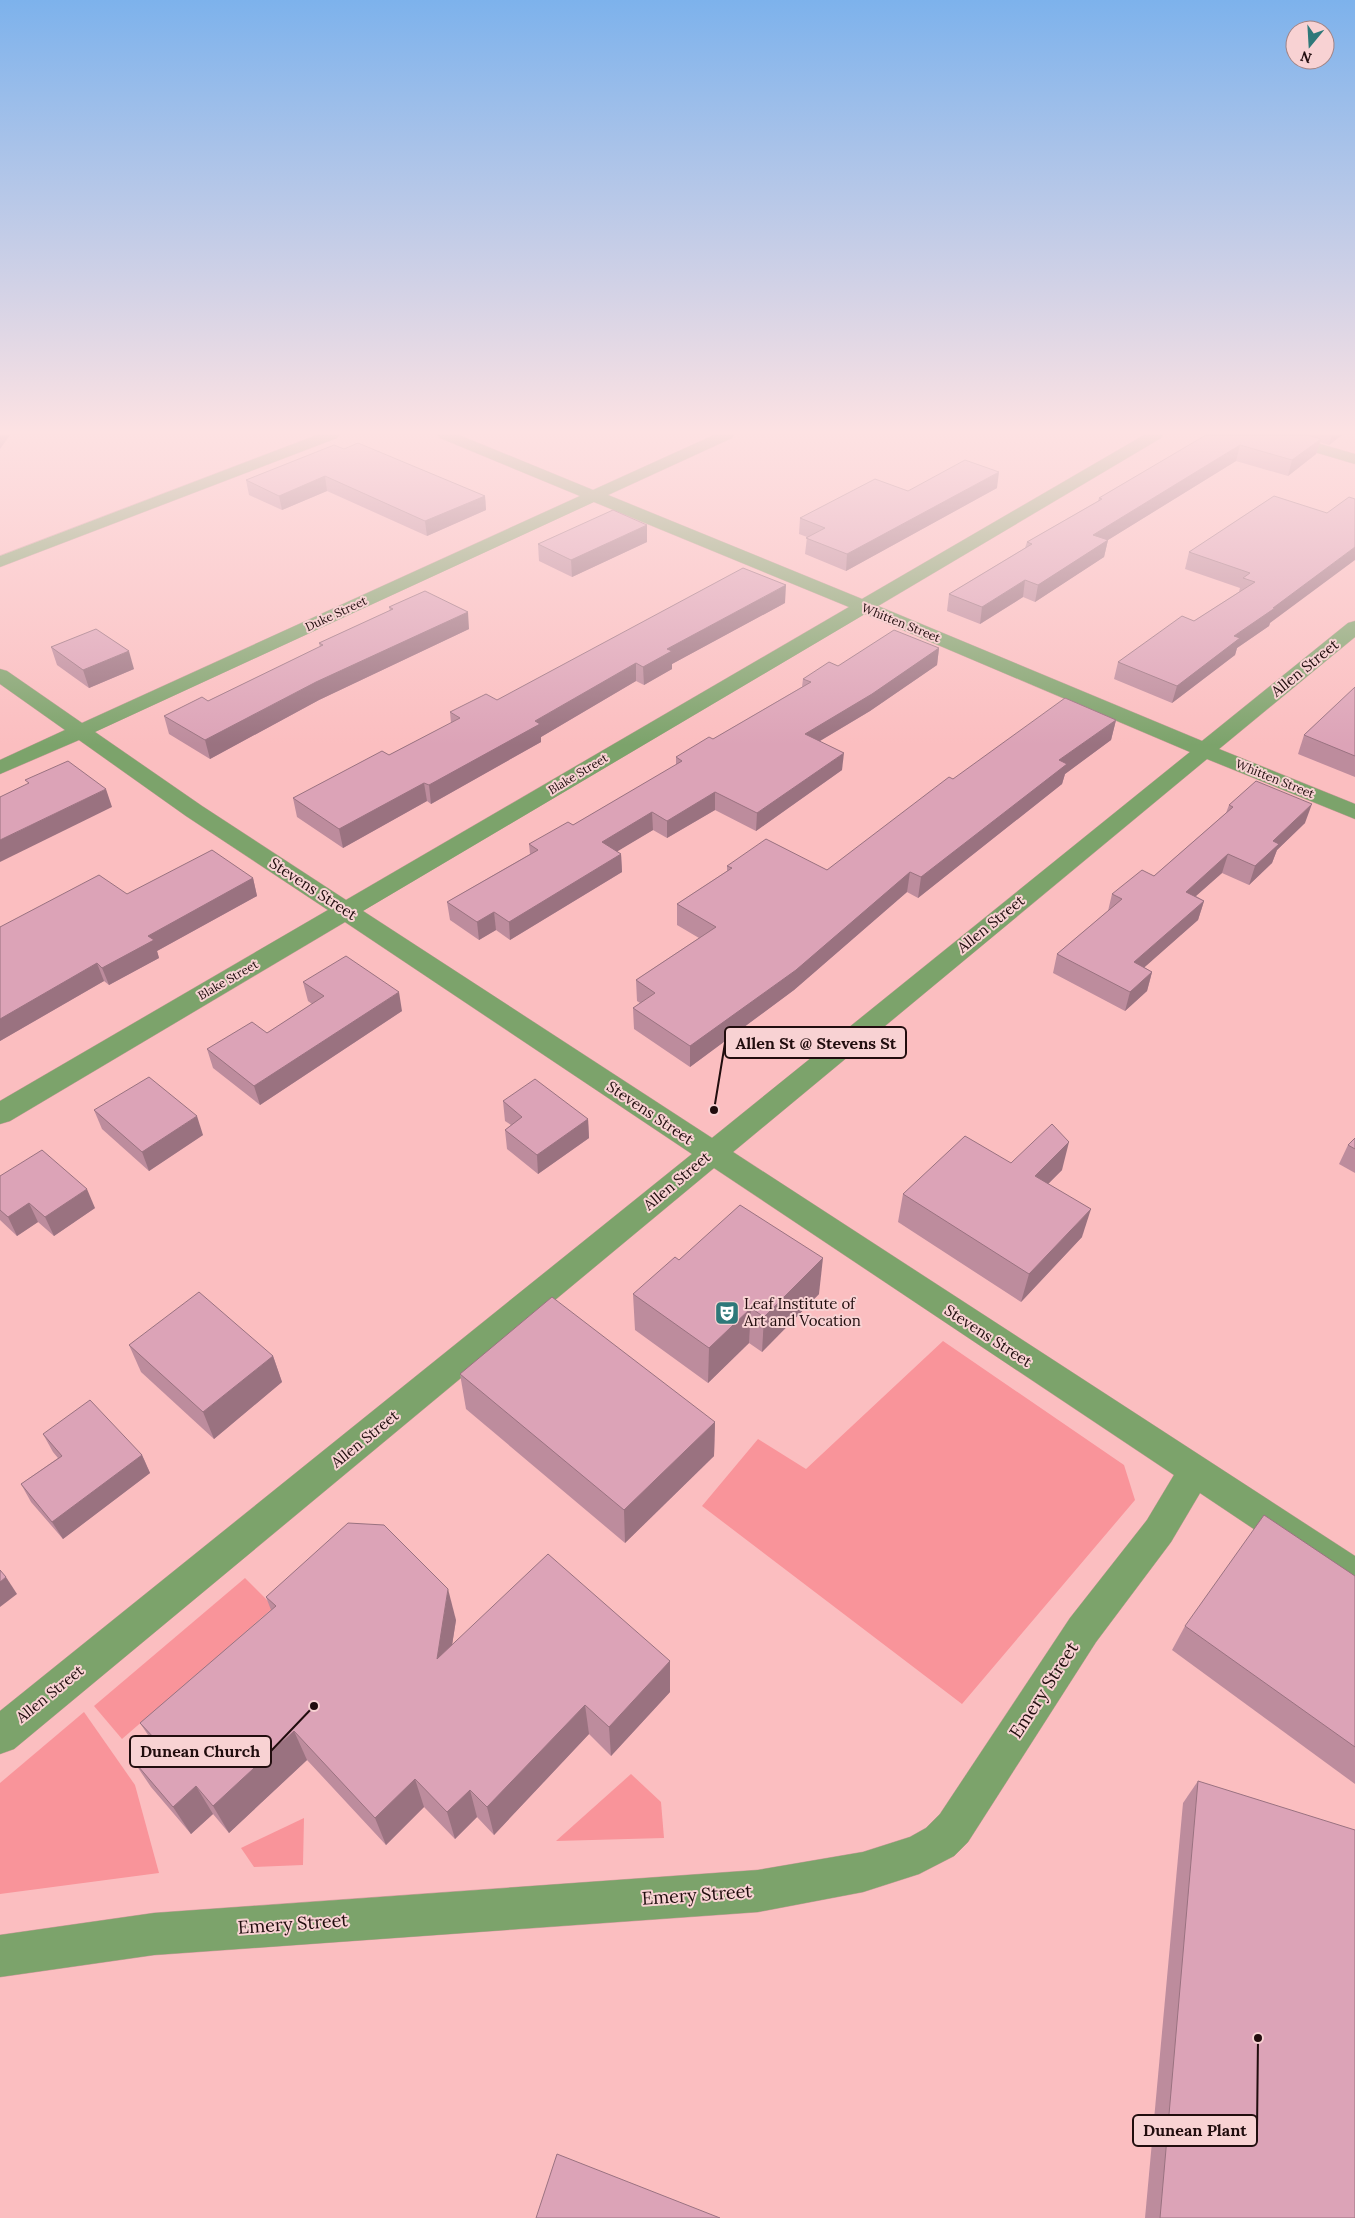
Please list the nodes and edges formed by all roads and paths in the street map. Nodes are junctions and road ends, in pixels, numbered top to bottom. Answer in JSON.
{"nodes":[{"id":1,"x":61,"y":539,"type":"edge"},
{"id":2,"x":499,"y":539,"type":"edge"},
{"id":3,"x":698,"y":539,"type":"edge"},
{"id":4,"x":979,"y":539,"type":"edge"},
{"id":5,"x":0,"y":562,"type":"edge"},
{"id":6,"x":862,"y":607,"type":"junction"},
{"id":7,"x":1355,"y":627,"type":"edge"},
{"id":8,"x":0,"y":676,"type":"edge"},
{"id":9,"x":79,"y":732,"type":"junction"},
{"id":10,"x":1204,"y":750,"type":"junction"},
{"id":11,"x":0,"y":768,"type":"edge"},
{"id":12,"x":1355,"y":812,"type":"edge"},
{"id":13,"x":346,"y":911,"type":"junction"},
{"id":14,"x":0,"y":1114,"type":"edge"},
{"id":15,"x":711,"y":1153,"type":"junction"},
{"id":16,"x":1194,"y":1472,"type":"junction"},
{"id":17,"x":1355,"y":1576,"type":"edge"},
{"id":18,"x":0,"y":1735,"type":"edge"},
{"id":19,"x":0,"y":1956,"type":"edge"}],
"edges":[{"from":1,"to":5,"type":"street"},
{"from":2,"to":9,"type":"street","name":"Duke Street"},
{"from":3,"to":6,"type":"street","name":"Whitten Street"},
{"from":4,"to":6,"type":"street","name":"Blake Street"},
{"from":6,"to":10,"type":"street","name":"Whitten Street"},
{"from":6,"to":13,"type":"street","name":"Blake Street"},
{"from":7,"to":10,"type":"street","name":"Allen Street"},
{"from":8,"to":9,"type":"street","name":"Stevens Street"},
{"from":9,"to":11,"type":"street","name":"Duke Street"},
{"from":9,"to":13,"type":"street","name":"Stevens Street"},
{"from":10,"to":12,"type":"street","name":"Whitten Street"},
{"from":10,"to":15,"type":"street","name":"Allen Street"},
{"from":13,"to":14,"type":"street","name":"Blake Street"},
{"from":13,"to":15,"type":"street","name":"Stevens Street"},
{"from":15,"to":16,"type":"street","name":"Stevens Street"},
{"from":15,"to":18,"type":"street","name":"Allen Street"},
{"from":16,"to":17,"type":"street","name":"Stevens Street"},
{"from":16,"to":19,"type":"street","name":"Emery Street"}]}
